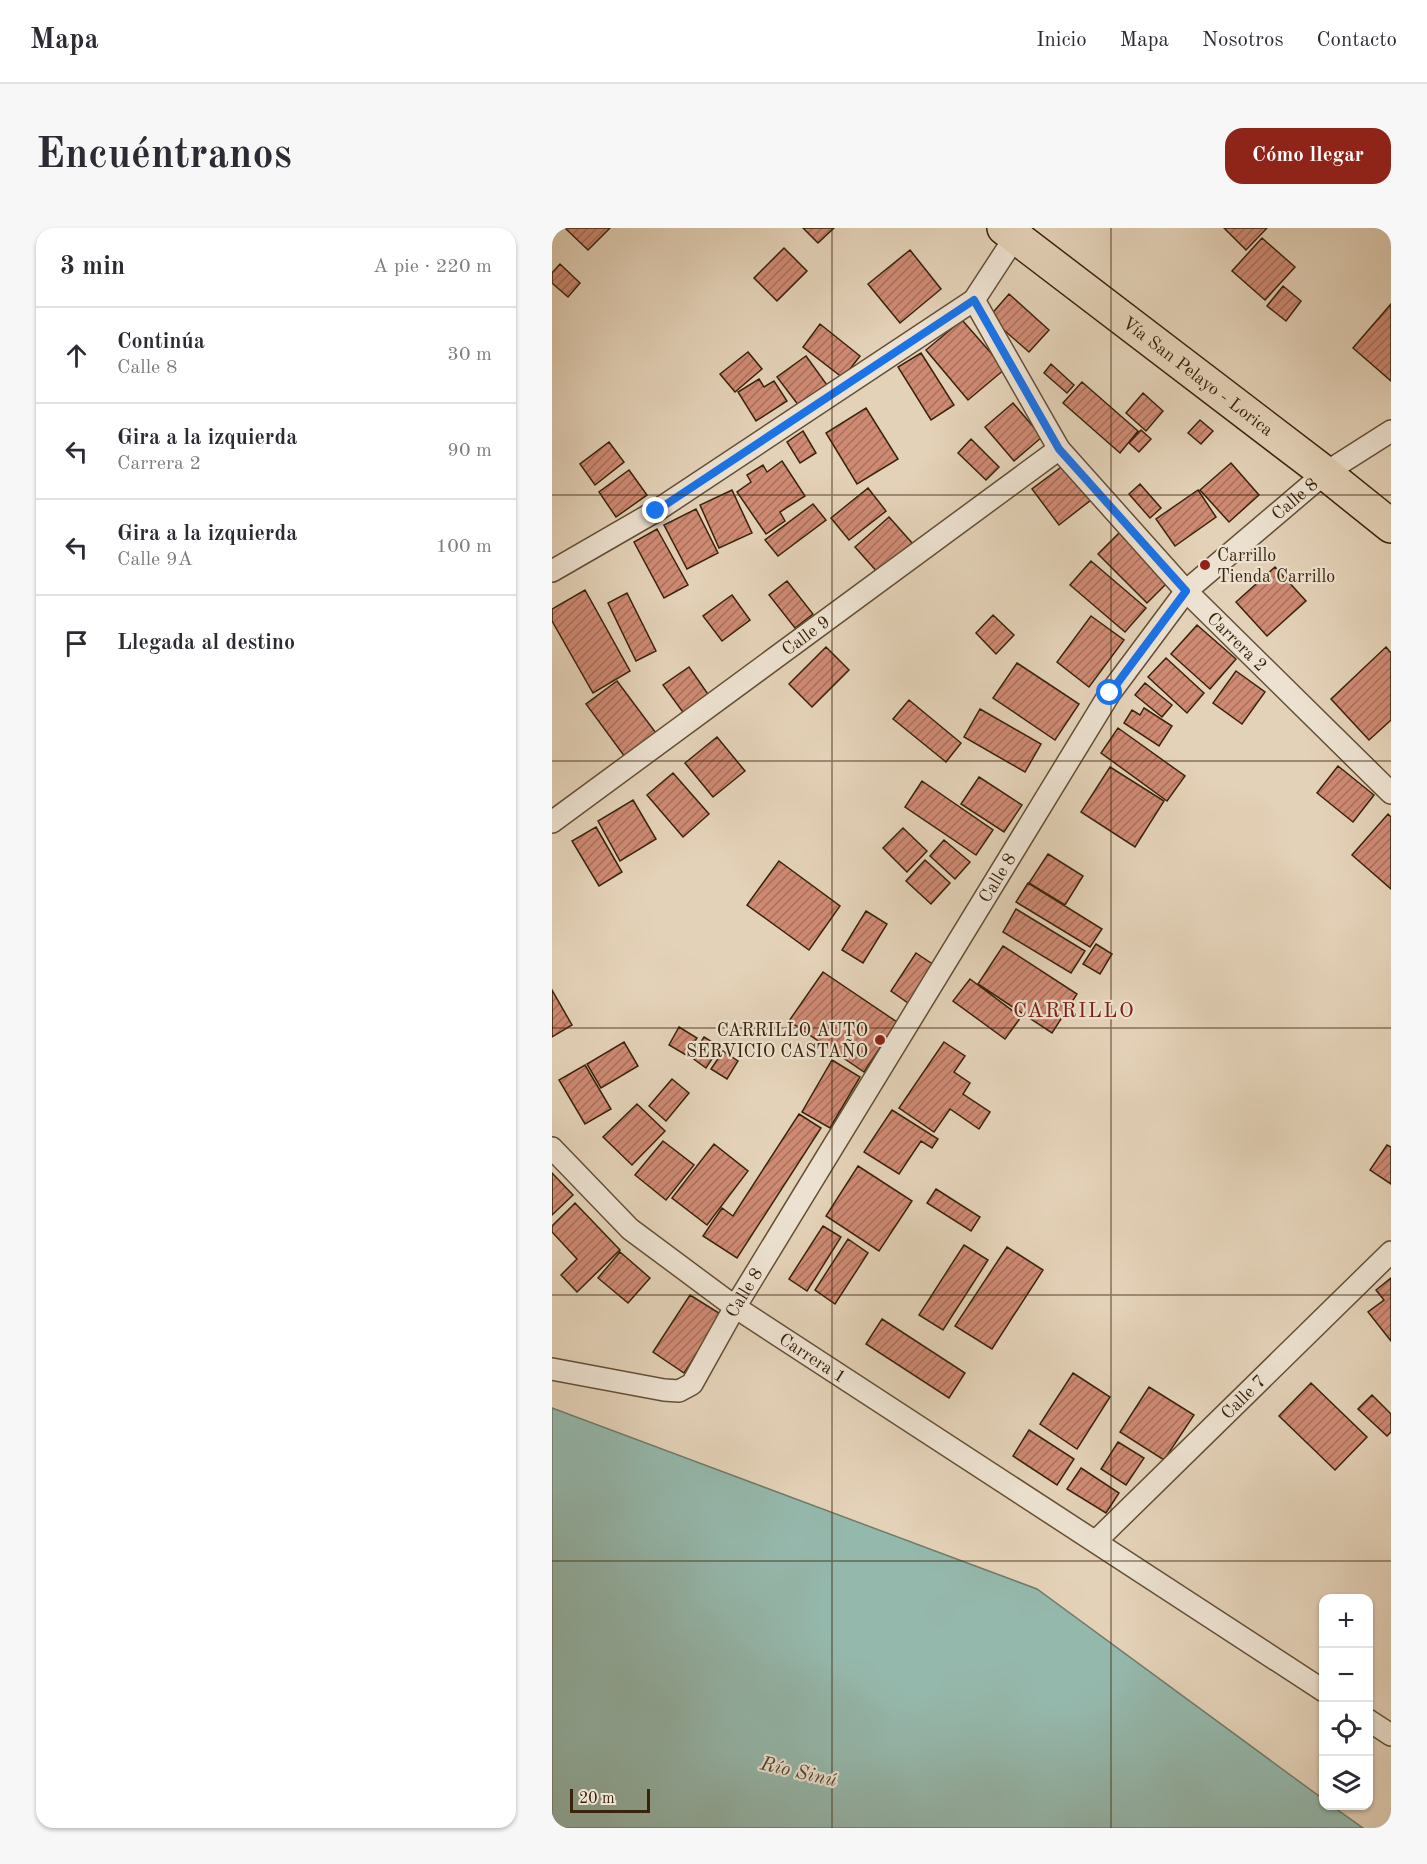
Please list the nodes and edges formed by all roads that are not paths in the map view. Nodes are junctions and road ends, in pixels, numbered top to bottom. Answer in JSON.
{"nodes":[{"id":1,"x":1013,"y":231,"type":"edge"},
{"id":2,"x":974,"y":300,"type":"junction"},
{"id":3,"x":1391,"y":430,"type":"edge"},
{"id":4,"x":1059,"y":449,"type":"junction"},
{"id":5,"x":1324,"y":472,"type":"junction"},
{"id":6,"x":1391,"y":526,"type":"edge"},
{"id":7,"x":552,"y":572,"type":"edge"},
{"id":8,"x":1186,"y":591,"type":"junction"},
{"id":9,"x":1391,"y":793,"type":"edge"},
{"id":10,"x":552,"y":822,"type":"edge"},
{"id":11,"x":552,"y":1148,"type":"edge"},
{"id":12,"x":1391,"y":1252,"type":"edge"},
{"id":13,"x":735,"y":1307,"type":"junction"},
{"id":14,"x":552,"y":1369,"type":"edge"},
{"id":15,"x":1096,"y":1541,"type":"junction"},
{"id":16,"x":1319,"y":1688,"type":"edge"},
{"id":17,"x":1373,"y":1723,"type":"edge"},
{"id":18,"x":1391,"y":1735,"type":"edge"}],
"edges":[{"from":1,"to":2,"type":"street"},
{"from":1,"to":5,"type":"main road","name":"Vía San Pelayo - Lorica"},
{"from":2,"to":4,"type":"street","name":"Carrera 2"},
{"from":2,"to":7,"type":"street"},
{"from":3,"to":5,"type":"street","name":"Calle 8"},
{"from":4,"to":8,"type":"street","name":"Carrera 2"},
{"from":4,"to":10,"type":"street","name":"Calle 9"},
{"from":5,"to":6,"type":"main road","name":"Vía San Pelayo - Lorica"},
{"from":5,"to":8,"type":"street","name":"Calle 8"},
{"from":8,"to":9,"type":"street","name":"Carrera 2"},
{"from":8,"to":13,"type":"street","name":"Calle 8"},
{"from":11,"to":13,"type":"street","name":"Carrera 1"},
{"from":12,"to":15,"type":"street","name":"Calle 7"},
{"from":13,"to":14,"type":"street","name":"Calle 8"},
{"from":13,"to":15,"type":"street","name":"Carrera 1"},
{"from":15,"to":16,"type":"street","name":"Carrera 1"},
{"from":17,"to":18,"type":"street"}]}
